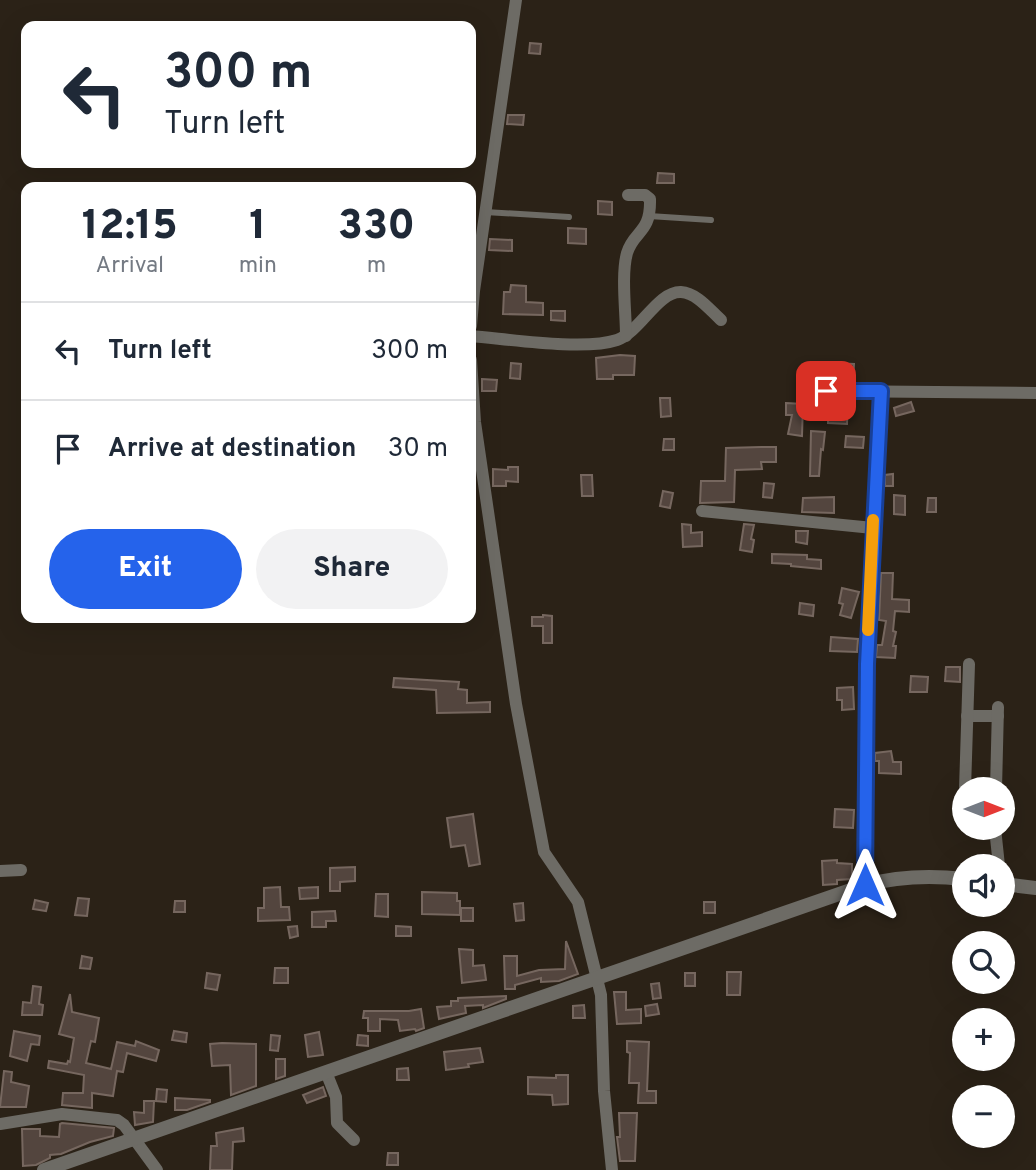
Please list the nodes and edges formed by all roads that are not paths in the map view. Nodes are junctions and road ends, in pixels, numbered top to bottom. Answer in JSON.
{"nodes":[{"id":1,"x":516,"y":0,"type":"edge"},
{"id":2,"x":628,"y":195,"type":"dead end"},
{"id":3,"x":485,"y":212,"type":"junction"},
{"id":4,"x":649,"y":216,"type":"junction"},
{"id":5,"x":569,"y":218,"type":"dead end"},
{"id":6,"x":712,"y":220,"type":"dead end"},
{"id":7,"x":476,"y":285,"type":"edge"},
{"id":8,"x":721,"y":320,"type":"dead end"},
{"id":9,"x":476,"y":336,"type":"edge"},
{"id":10,"x":626,"y":336,"type":"junction"},
{"id":11,"x":826,"y":391,"type":"dead end"},
{"id":12,"x":881,"y":391,"type":"junction"},
{"id":13,"x":1036,"y":393,"type":"edge"},
{"id":14,"x":476,"y":429,"type":"edge"},
{"id":15,"x":702,"y":511,"type":"dead end"},
{"id":16,"x":873,"y":528,"type":"junction"},
{"id":17,"x":969,"y":664,"type":"dead end"},
{"id":18,"x":967,"y":716,"type":"junction"},
{"id":19,"x":965,"y":777,"type":"edge"},
{"id":20,"x":996,"y":777,"type":"edge"},
{"id":21,"x":21,"y":870,"type":"dead end"},
{"id":22,"x":0,"y":871,"type":"edge"},
{"id":23,"x":952,"y":878,"type":"edge"},
{"id":24,"x":865,"y":885,"type":"junction"},
{"id":25,"x":1015,"y":885,"type":"edge"},
{"id":26,"x":1036,"y":888,"type":"edge"},
{"id":27,"x":596,"y":978,"type":"junction"},
{"id":28,"x":329,"y":1080,"type":"junction"},
{"id":29,"x":0,"y":1124,"type":"edge"},
{"id":30,"x":354,"y":1140,"type":"dead end"},
{"id":31,"x":138,"y":1144,"type":"junction"},
{"id":32,"x":155,"y":1167,"type":"edge"},
{"id":33,"x":44,"y":1170,"type":"edge"},
{"id":34,"x":612,"y":1170,"type":"edge"}],
"edges":[{"from":1,"to":3,"type":"street"},
{"from":2,"to":4,"type":"street"},
{"from":3,"to":5,"type":"lane"},
{"from":3,"to":7,"type":"street"},
{"from":4,"to":6,"type":"lane"},
{"from":4,"to":10,"type":"street"},
{"from":8,"to":10,"type":"street"},
{"from":9,"to":10,"type":"street"},
{"from":11,"to":12,"type":"street"},
{"from":12,"to":13,"type":"street"},
{"from":12,"to":16,"type":"street"},
{"from":14,"to":27,"type":"street"},
{"from":15,"to":16,"type":"street"},
{"from":16,"to":24,"type":"street"},
{"from":17,"to":18,"type":"street"},
{"from":18,"to":19,"type":"street"},
{"from":18,"to":20,"type":"street"},
{"from":21,"to":22,"type":"street"},
{"from":23,"to":24,"type":"street"},
{"from":24,"to":27,"type":"street"},
{"from":25,"to":26,"type":"street"},
{"from":27,"to":28,"type":"street"},
{"from":27,"to":34,"type":"street"},
{"from":28,"to":30,"type":"street"},
{"from":28,"to":31,"type":"street"},
{"from":29,"to":31,"type":"street"},
{"from":31,"to":32,"type":"street"},
{"from":31,"to":33,"type":"street"}]}
